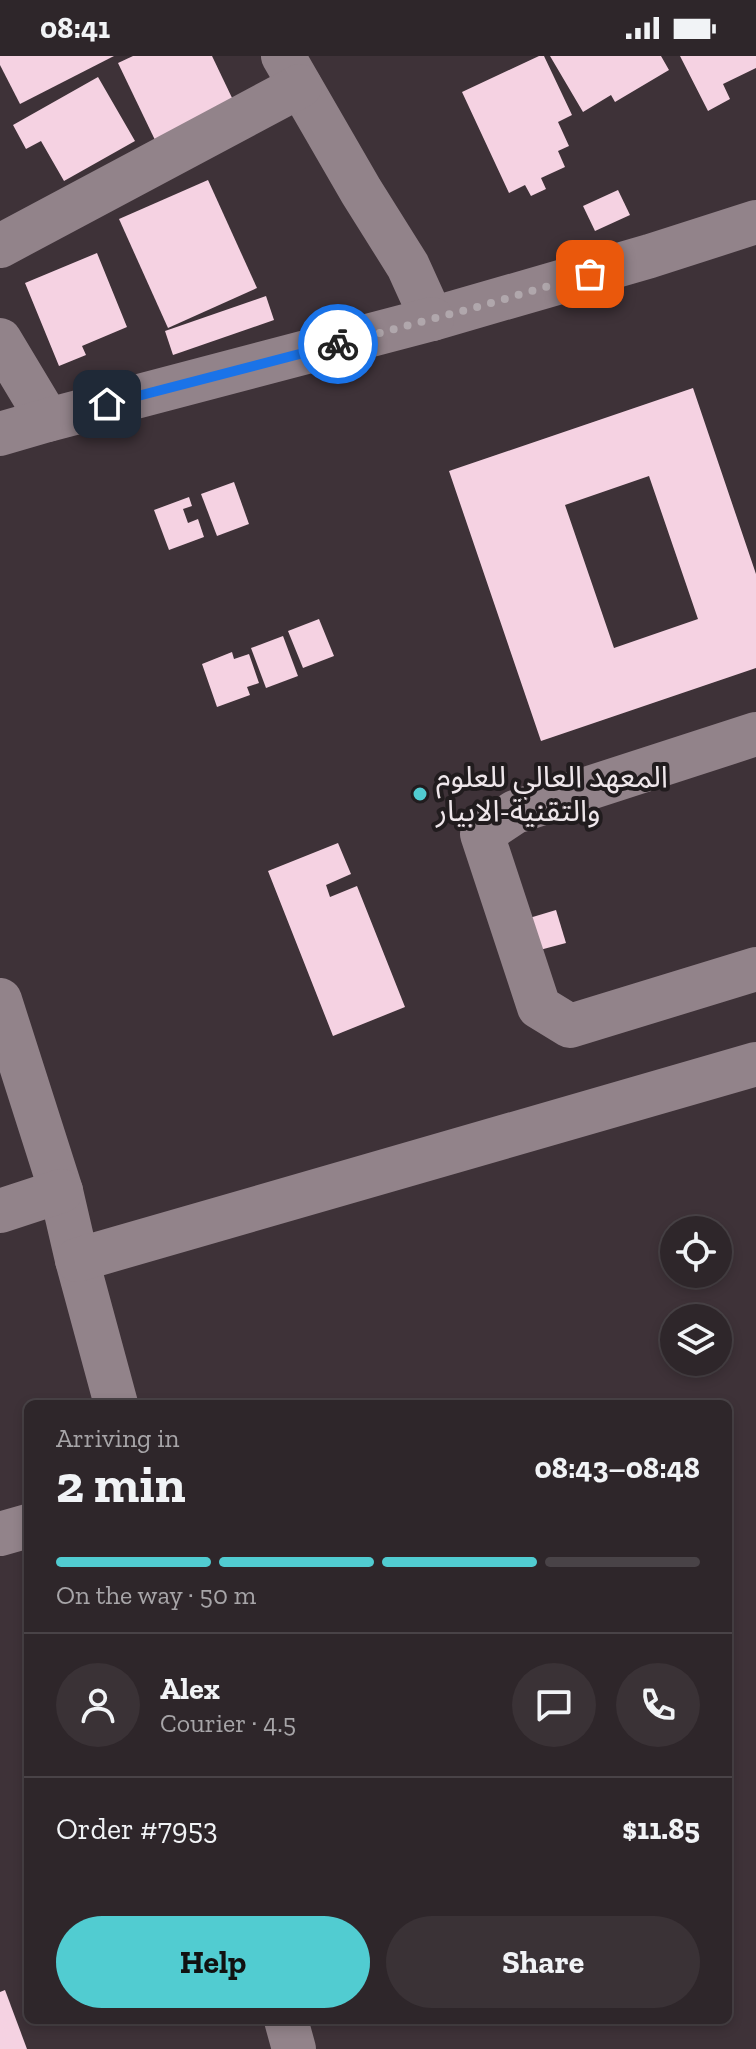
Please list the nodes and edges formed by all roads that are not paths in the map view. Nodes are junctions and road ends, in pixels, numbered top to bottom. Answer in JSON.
{"nodes":[{"id":1,"x":292,"y":71,"type":"edge"},
{"id":2,"x":756,"y":222,"type":"edge"},
{"id":3,"x":0,"y":246,"type":"edge"},
{"id":4,"x":432,"y":319,"type":"junction"},
{"id":5,"x":0,"y":340,"type":"edge"},
{"id":6,"x":48,"y":420,"type":"junction"},
{"id":7,"x":0,"y":434,"type":"edge"},
{"id":8,"x":756,"y":734,"type":"edge"},
{"id":9,"x":756,"y":969,"type":"edge"},
{"id":10,"x":0,"y":1000,"type":"edge"},
{"id":11,"x":756,"y":1064,"type":"edge"},
{"id":12,"x":61,"y":1191,"type":"junction"},
{"id":13,"x":0,"y":1211,"type":"edge"},
{"id":14,"x":77,"y":1260,"type":"junction"},
{"id":15,"x":115,"y":1400,"type":"edge"},
{"id":16,"x":24,"y":1527,"type":"edge"},
{"id":17,"x":0,"y":1534,"type":"edge"},
{"id":18,"x":287,"y":2024,"type":"edge"},
{"id":19,"x":294,"y":2049,"type":"edge"}],
"edges":[{"from":1,"to":3,"type":"street"},
{"from":1,"to":4,"type":"street"},
{"from":2,"to":4,"type":"street"},
{"from":4,"to":6,"type":"street"},
{"from":5,"to":6,"type":"street"},
{"from":6,"to":7,"type":"street"},
{"from":8,"to":9,"type":"street"},
{"from":10,"to":12,"type":"street"},
{"from":11,"to":14,"type":"street"},
{"from":12,"to":13,"type":"street"},
{"from":12,"to":14,"type":"street"},
{"from":14,"to":15,"type":"street"},
{"from":16,"to":17,"type":"street"},
{"from":18,"to":19,"type":"street"}]}
